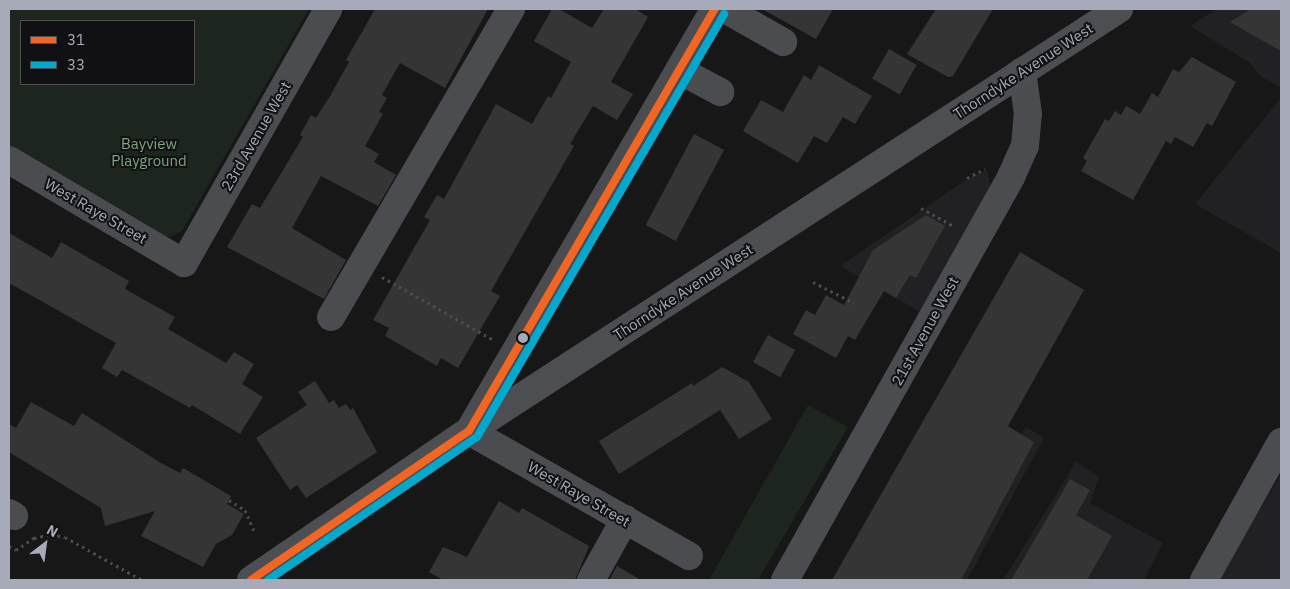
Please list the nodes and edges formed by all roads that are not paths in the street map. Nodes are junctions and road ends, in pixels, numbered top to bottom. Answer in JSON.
{"nodes":[{"id":1,"x":328,"y":9,"type":"edge"},
{"id":2,"x":511,"y":9,"type":"edge"},
{"id":3,"x":715,"y":9,"type":"edge"},
{"id":4,"x":725,"y":9,"type":"edge"},
{"id":5,"x":1119,"y":9,"type":"edge"},
{"id":6,"x":783,"y":42,"type":"dead end"},
{"id":7,"x":679,"y":70,"type":"junction"},
{"id":8,"x":1022,"y":71,"type":"junction"},
{"id":9,"x":720,"y":92,"type":"dead end"},
{"id":10,"x":9,"y":160,"type":"edge"},
{"id":11,"x":184,"y":263,"type":"joint"},
{"id":12,"x":332,"y":317,"type":"dead end"},
{"id":13,"x":470,"y":431,"type":"junction"},
{"id":14,"x":1281,"y":442,"type":"edge"},
{"id":15,"x":625,"y":519,"type":"junction"},
{"id":16,"x":689,"y":556,"type":"dead end"},
{"id":17,"x":251,"y":580,"type":"edge"},
{"id":18,"x":591,"y":580,"type":"edge"},
{"id":19,"x":785,"y":580,"type":"edge"},
{"id":20,"x":1204,"y":580,"type":"edge"}],
"edges":[{"from":1,"to":11,"type":"street","name":"23rd Avenue West"},
{"from":2,"to":12,"type":"street"},
{"from":3,"to":7,"type":"street"},
{"from":4,"to":6,"type":"street"},
{"from":5,"to":8,"type":"main road","name":"Thorndyke Avenue West"},
{"from":7,"to":9,"type":"street"},
{"from":7,"to":13,"type":"street"},
{"from":8,"to":13,"type":"main road","name":"Thorndyke Avenue West"},
{"from":8,"to":19,"type":"street","name":"21st Avenue West"},
{"from":10,"to":11,"type":"street","name":"West Raye Street"},
{"from":13,"to":15,"type":"street","name":"West Raye Street"},
{"from":13,"to":17,"type":"main road","name":"Thorndyke Avenue West"},
{"from":14,"to":20,"type":"street"},
{"from":15,"to":16,"type":"street","name":"West Raye Street"},
{"from":15,"to":18,"type":"street"}]}
